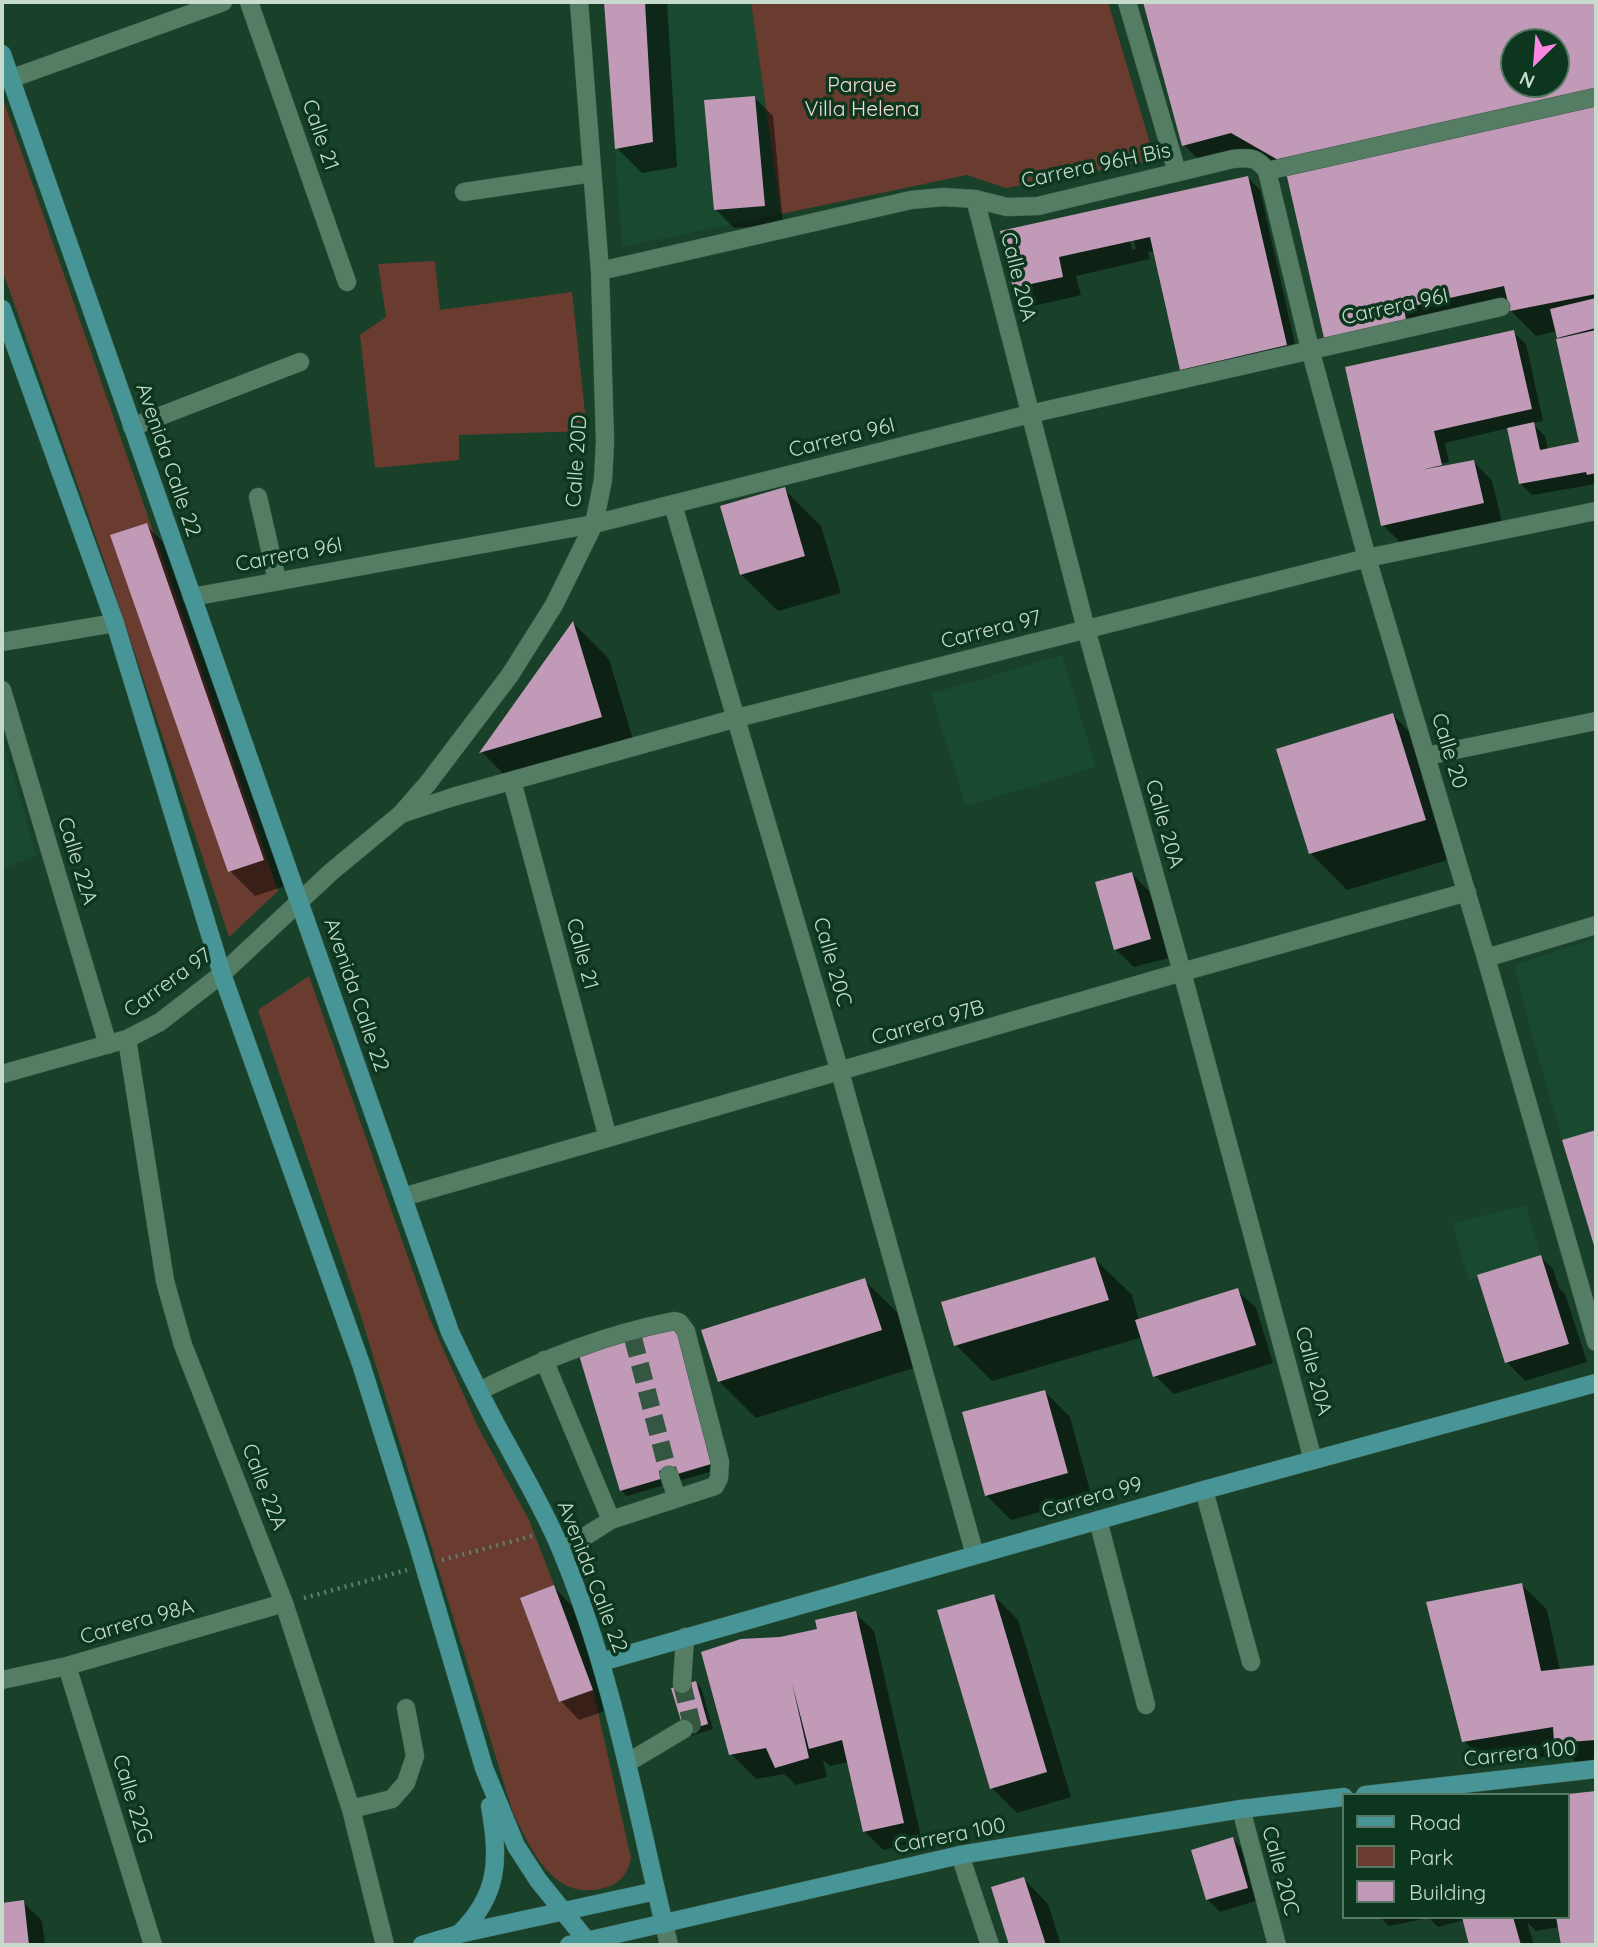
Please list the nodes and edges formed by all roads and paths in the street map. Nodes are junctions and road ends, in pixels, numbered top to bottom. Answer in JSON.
{"nodes":[{"id":1,"x":223,"y":2,"type":"edge"},
{"id":2,"x":249,"y":2,"type":"edge"},
{"id":3,"x":579,"y":2,"type":"edge"},
{"id":4,"x":1127,"y":2,"type":"edge"},
{"id":5,"x":2,"y":54,"type":"edge"},
{"id":6,"x":10,"y":79,"type":"junction"},
{"id":7,"x":1596,"y":97,"type":"edge"},
{"id":8,"x":1267,"y":171,"type":"junction"},
{"id":9,"x":1177,"y":172,"type":"junction"},
{"id":10,"x":592,"y":173,"type":"junction"},
{"id":11,"x":464,"y":192,"type":"dead end"},
{"id":12,"x":975,"y":199,"type":"junction"},
{"id":13,"x":600,"y":271,"type":"junction"},
{"id":14,"x":347,"y":282,"type":"dead end"},
{"id":15,"x":1501,"y":307,"type":"dead end"},
{"id":16,"x":2,"y":309,"type":"edge"},
{"id":17,"x":8,"y":349,"type":"edge"},
{"id":18,"x":1310,"y":349,"type":"junction"},
{"id":19,"x":300,"y":362,"type":"dead end"},
{"id":20,"x":1030,"y":414,"type":"junction"},
{"id":21,"x":132,"y":427,"type":"junction"},
{"id":22,"x":258,"y":497,"type":"dead end"},
{"id":23,"x":673,"y":505,"type":"junction"},
{"id":24,"x":1596,"y":511,"type":"edge"},
{"id":25,"x":594,"y":524,"type":"junction"},
{"id":26,"x":1367,"y":558,"type":"junction"},
{"id":27,"x":277,"y":580,"type":"junction"},
{"id":28,"x":192,"y":597,"type":"junction"},
{"id":29,"x":115,"y":623,"type":"junction"},
{"id":30,"x":1086,"y":629,"type":"junction"},
{"id":31,"x":2,"y":642,"type":"edge"},
{"id":32,"x":2,"y":690,"type":"edge"},
{"id":33,"x":737,"y":718,"type":"junction"},
{"id":34,"x":1596,"y":721,"type":"edge"},
{"id":35,"x":1426,"y":755,"type":"junction"},
{"id":36,"x":512,"y":781,"type":"junction"},
{"id":37,"x":401,"y":814,"type":"junction"},
{"id":38,"x":1467,"y":892,"type":"junction"},
{"id":39,"x":300,"y":902,"type":"junction"},
{"id":40,"x":1596,"y":925,"type":"edge"},
{"id":41,"x":1486,"y":958,"type":"junction"},
{"id":42,"x":1182,"y":972,"type":"junction"},
{"id":43,"x":222,"y":974,"type":"junction"},
{"id":44,"x":127,"y":1039,"type":"junction"},
{"id":45,"x":108,"y":1045,"type":"junction"},
{"id":46,"x":840,"y":1072,"type":"junction"},
{"id":47,"x":2,"y":1074,"type":"edge"},
{"id":48,"x":608,"y":1138,"type":"junction"},
{"id":49,"x":402,"y":1197,"type":"junction"},
{"id":50,"x":1596,"y":1342,"type":"edge"},
{"id":51,"x":544,"y":1360,"type":"junction"},
{"id":52,"x":1596,"y":1383,"type":"edge"},
{"id":53,"x":479,"y":1391,"type":"junction"},
{"id":54,"x":1314,"y":1460,"type":"junction"},
{"id":55,"x":669,"y":1475,"type":"tunnel mouth"},
{"id":56,"x":1204,"y":1490,"type":"junction"},
{"id":57,"x":677,"y":1498,"type":"junction"},
{"id":58,"x":611,"y":1520,"type":"junction"},
{"id":59,"x":1098,"y":1520,"type":"junction"},
{"id":60,"x":562,"y":1551,"type":"junction"},
{"id":61,"x":975,"y":1555,"type":"junction"},
{"id":62,"x":284,"y":1603,"type":"junction"},
{"id":63,"x":685,"y":1637,"type":"junction"},
{"id":64,"x":601,"y":1662,"type":"junction"},
{"id":65,"x":1251,"y":1662,"type":"dead end"},
{"id":66,"x":67,"y":1666,"type":"junction"},
{"id":67,"x":2,"y":1680,"type":"edge"},
{"id":68,"x":682,"y":1684,"type":"tunnel mouth"},
{"id":69,"x":1146,"y":1705,"type":"dead end"},
{"id":70,"x":406,"y":1708,"type":"dead end"},
{"id":71,"x":684,"y":1729,"type":"dead end"},
{"id":72,"x":626,"y":1763,"type":"junction"},
{"id":73,"x":484,"y":1768,"type":"junction"},
{"id":74,"x":1596,"y":1769,"type":"edge"},
{"id":75,"x":1383,"y":1793,"type":"edge"},
{"id":76,"x":1342,"y":1797,"type":"edge"},
{"id":77,"x":1241,"y":1809,"type":"junction"},
{"id":78,"x":351,"y":1810,"type":"junction"},
{"id":79,"x":960,"y":1855,"type":"junction"},
{"id":80,"x":656,"y":1891,"type":"junction"},
{"id":81,"x":563,"y":1912,"type":"junction"},
{"id":82,"x":664,"y":1924,"type":"junction"},
{"id":83,"x":459,"y":1934,"type":"junction"},
{"id":84,"x":582,"y":1944,"type":"edge"},
{"id":85,"x":153,"y":1945,"type":"edge"},
{"id":86,"x":384,"y":1945,"type":"edge"},
{"id":87,"x":422,"y":1945,"type":"edge"},
{"id":88,"x":669,"y":1945,"type":"edge"},
{"id":89,"x":990,"y":1945,"type":"edge"},
{"id":90,"x":1277,"y":1945,"type":"edge"}],
"edges":[{"from":1,"to":6,"type":"street"},
{"from":2,"to":14,"type":"street","name":"Calle 21"},
{"from":3,"to":10,"type":"street","name":"Calle 20D"},
{"from":4,"to":9,"type":"street"},
{"from":5,"to":6,"type":"main road","name":"Avenida Calle 22"},
{"from":6,"to":21,"type":"main road","name":"Avenida Calle 22"},
{"from":7,"to":8,"type":"street"},
{"from":8,"to":9,"type":"street","name":"Carrera 96H Bis"},
{"from":8,"to":18,"type":"street","name":"Calle 20"},
{"from":9,"to":12,"type":"street","name":"Carrera 96H Bis"},
{"from":10,"to":11,"type":"street"},
{"from":10,"to":13,"type":"street","name":"Calle 20D"},
{"from":12,"to":13,"type":"street","name":"Carrera 96H Bis"},
{"from":12,"to":20,"type":"street","name":"Calle 20A"},
{"from":13,"to":25,"type":"street","name":"Calle 20D"},
{"from":15,"to":18,"type":"street","name":"Carrera 96I"},
{"from":16,"to":17,"type":"main road"},
{"from":17,"to":29,"type":"main road"},
{"from":18,"to":20,"type":"street","name":"Carrera 96I"},
{"from":18,"to":26,"type":"street","name":"Calle 20"},
{"from":19,"to":21,"type":"street"},
{"from":20,"to":23,"type":"street","name":"Carrera 96I"},
{"from":20,"to":30,"type":"street","name":"Calle 20A"},
{"from":21,"to":28,"type":"main road","name":"Avenida Calle 22"},
{"from":22,"to":27,"type":"street"},
{"from":23,"to":25,"type":"street","name":"Carrera 96I"},
{"from":23,"to":33,"type":"street","name":"Calle 20C"},
{"from":24,"to":26,"type":"street","name":"Carrera 97"},
{"from":25,"to":27,"type":"street","name":"Carrera 96I"},
{"from":25,"to":37,"type":"street","name":"Calle 20D"},
{"from":26,"to":30,"type":"street","name":"Carrera 97"},
{"from":26,"to":35,"type":"street","name":"Calle 20"},
{"from":27,"to":28,"type":"street","name":"Carrera 96I"},
{"from":28,"to":39,"type":"main road","name":"Avenida Calle 22"},
{"from":29,"to":31,"type":"street"},
{"from":29,"to":43,"type":"main road"},
{"from":30,"to":33,"type":"street","name":"Carrera 97"},
{"from":30,"to":42,"type":"street","name":"Calle 20A"},
{"from":32,"to":45,"type":"street","name":"Calle 22A"},
{"from":33,"to":36,"type":"street","name":"Carrera 97"},
{"from":33,"to":46,"type":"street","name":"Calle 20C"},
{"from":34,"to":35,"type":"street"},
{"from":35,"to":38,"type":"street","name":"Calle 20"},
{"from":36,"to":37,"type":"street","name":"Carrera 97"},
{"from":36,"to":48,"type":"street","name":"Calle 21"},
{"from":37,"to":39,"type":"street","name":"Calle 20D"},
{"from":38,"to":41,"type":"street","name":"Calle 20"},
{"from":38,"to":42,"type":"street","name":"Carrera 97B"},
{"from":39,"to":43,"type":"street","name":"Carrera 97"},
{"from":39,"to":49,"type":"main road","name":"Avenida Calle 22"},
{"from":40,"to":41,"type":"street"},
{"from":41,"to":50,"type":"street","name":"Calle 20"},
{"from":42,"to":46,"type":"street","name":"Carrera 97B"},
{"from":42,"to":54,"type":"street","name":"Calle 20A"},
{"from":43,"to":44,"type":"street","name":"Carrera 97"},
{"from":43,"to":73,"type":"main road"},
{"from":44,"to":45,"type":"street","name":"Carrera 97"},
{"from":44,"to":62,"type":"street","name":"Calle 22A"},
{"from":45,"to":47,"type":"street","name":"Carrera 97"},
{"from":46,"to":48,"type":"street","name":"Carrera 97B"},
{"from":46,"to":61,"type":"street","name":"Calle 20C"},
{"from":48,"to":49,"type":"street","name":"Carrera 97B"},
{"from":49,"to":53,"type":"main road","name":"Avenida Calle 22"},
{"from":51,"to":53,"type":"street"},
{"from":51,"to":57,"type":"street"},
{"from":51,"to":58,"type":"street"},
{"from":52,"to":54,"type":"main road","name":"Carrera 99"},
{"from":53,"to":60,"type":"main road","name":"Avenida Calle 22"},
{"from":54,"to":56,"type":"main road","name":"Carrera 99"},
{"from":55,"to":57,"type":"street"},
{"from":56,"to":59,"type":"main road","name":"Carrera 99"},
{"from":56,"to":65,"type":"street"},
{"from":57,"to":58,"type":"street"},
{"from":58,"to":60,"type":"street"},
{"from":59,"to":61,"type":"main road","name":"Carrera 99"},
{"from":59,"to":69,"type":"street"},
{"from":60,"to":64,"type":"main road","name":"Avenida Calle 22"},
{"from":61,"to":63,"type":"main road","name":"Carrera 99"},
{"from":62,"to":66,"type":"street","name":"Carrera 98A"},
{"from":62,"to":78,"type":"street","name":"Calle 22A"},
{"from":63,"to":64,"type":"main road","name":"Carrera 99"},
{"from":63,"to":68,"type":"street"},
{"from":64,"to":72,"type":"main road","name":"Avenida Calle 22"},
{"from":66,"to":67,"type":"street","name":"Carrera 98A"},
{"from":66,"to":85,"type":"street","name":"Calle 22G"},
{"from":70,"to":78,"type":"street"},
{"from":71,"to":72,"type":"street"},
{"from":72,"to":80,"type":"main road","name":"Avenida Calle 22"},
{"from":73,"to":81,"type":"main road"},
{"from":73,"to":83,"type":"main road"},
{"from":74,"to":75,"type":"main road","name":"Carrera 100"},
{"from":76,"to":77,"type":"main road","name":"Carrera 100"},
{"from":77,"to":79,"type":"main road","name":"Carrera 100"},
{"from":77,"to":90,"type":"street","name":"Calle 20C"},
{"from":78,"to":86,"type":"street","name":"Calle 22A"},
{"from":79,"to":82,"type":"main road","name":"Carrera 100"},
{"from":79,"to":89,"type":"street"},
{"from":80,"to":81,"type":"main road"},
{"from":80,"to":82,"type":"main road","name":"Avenida Calle 22"},
{"from":81,"to":83,"type":"main road"},
{"from":81,"to":84,"type":"main road"},
{"from":82,"to":84,"type":"main road","name":"Carrera 100"},
{"from":82,"to":88,"type":"street","name":"Avenida Calle 22"},
{"from":83,"to":87,"type":"main road"}]}
